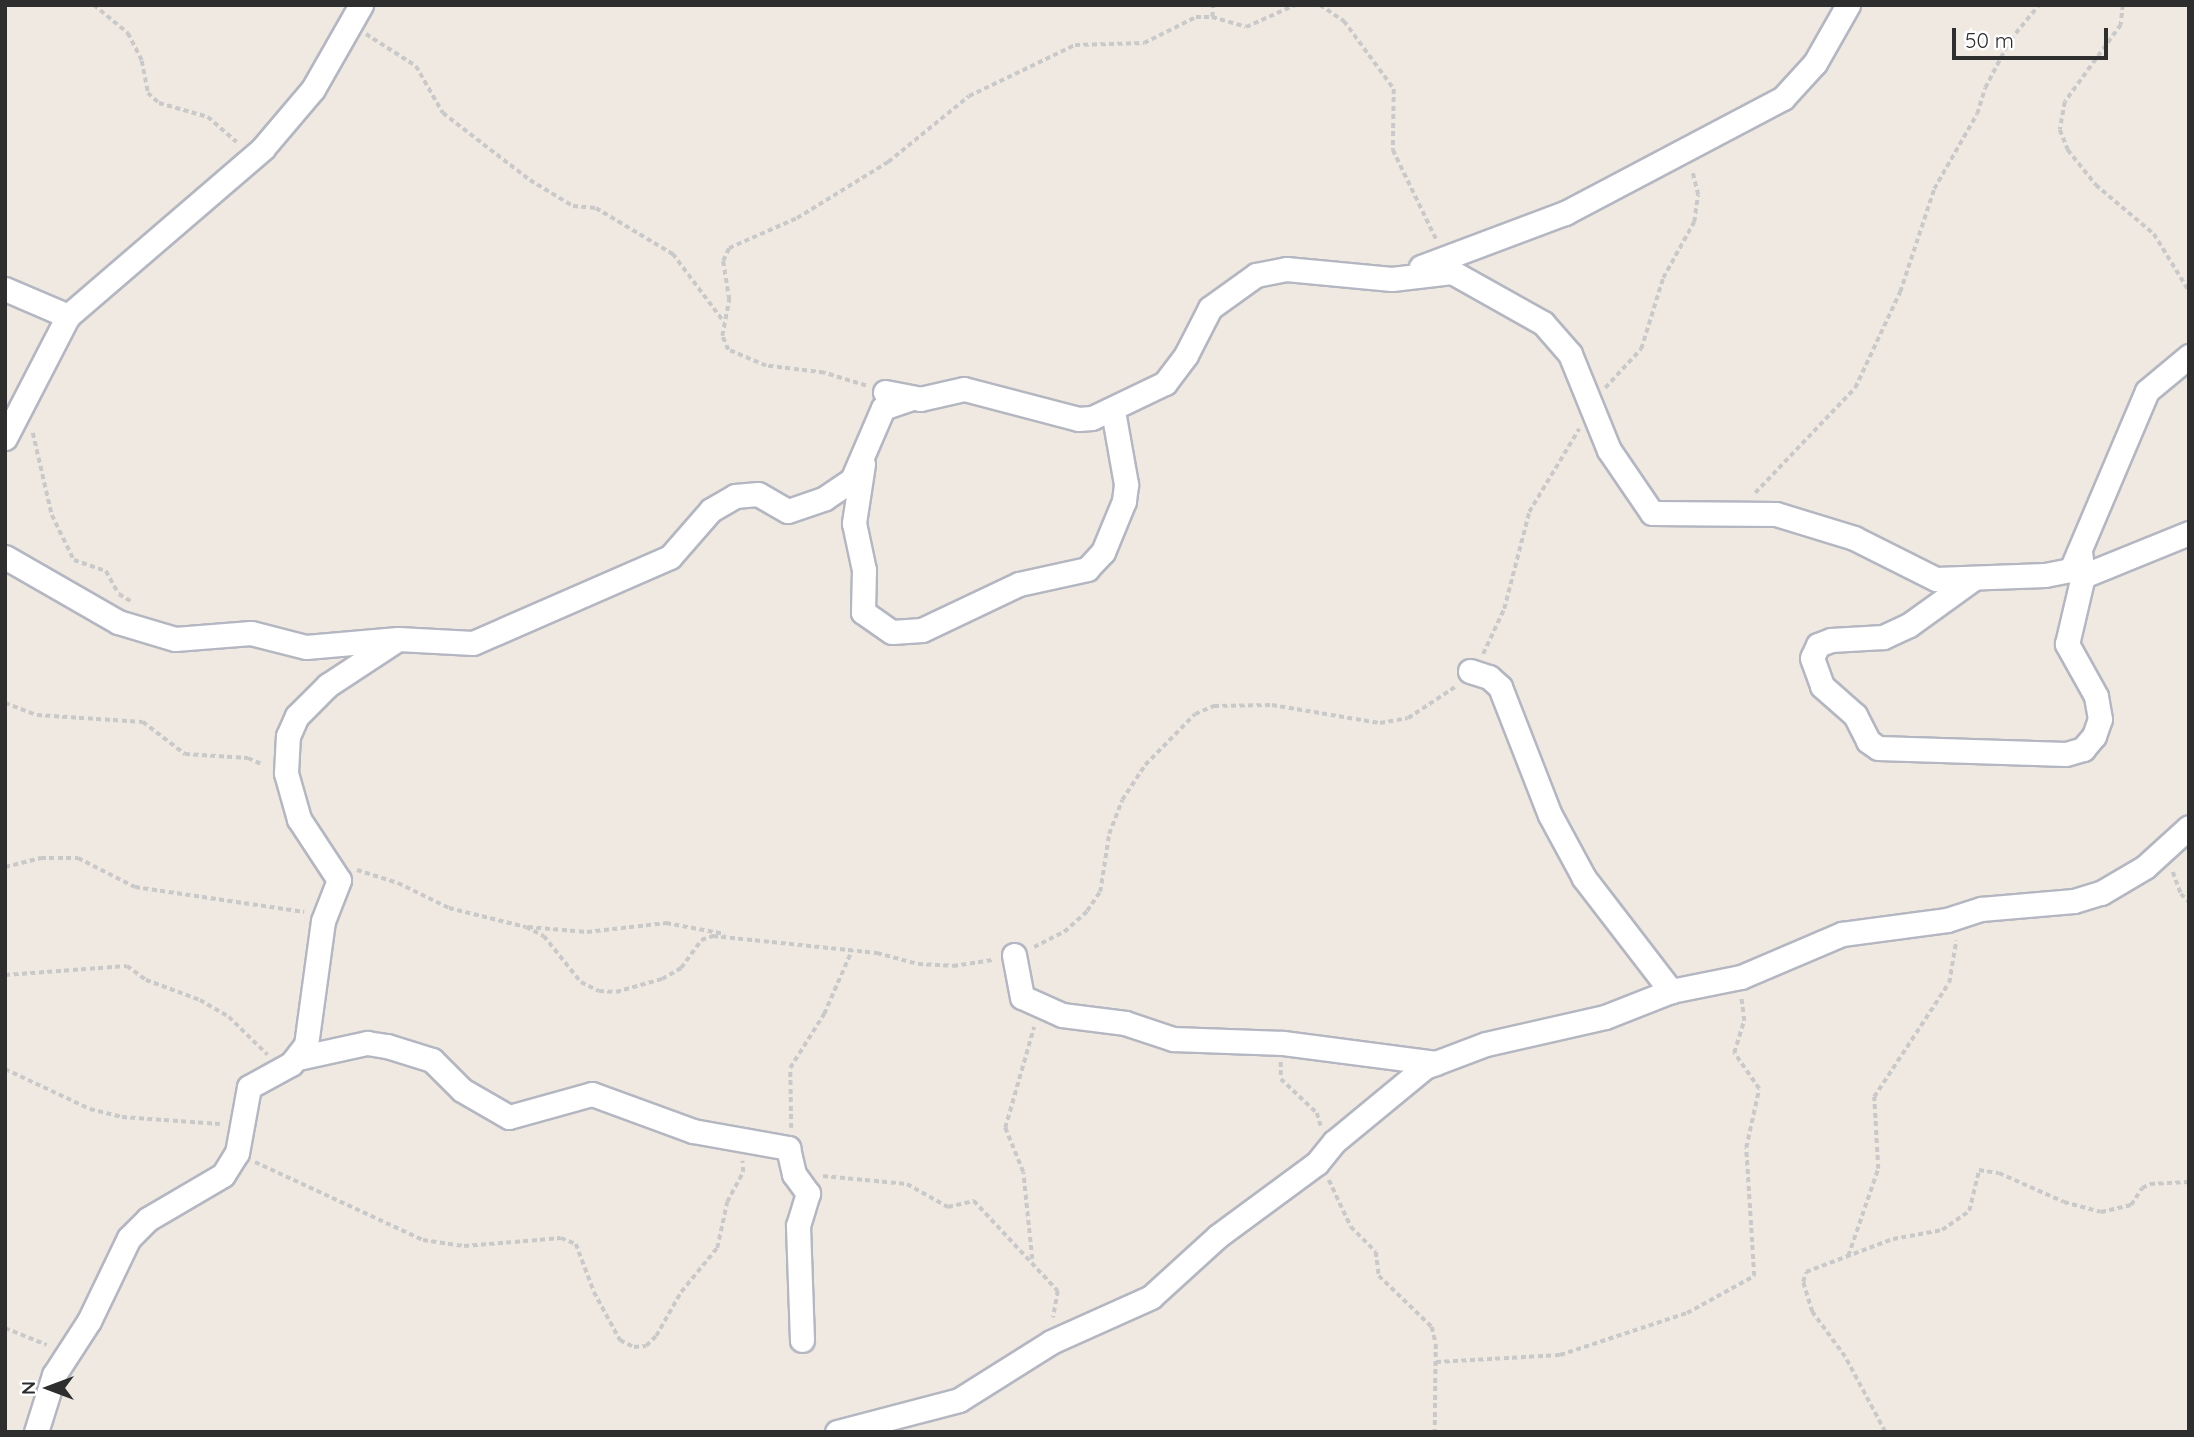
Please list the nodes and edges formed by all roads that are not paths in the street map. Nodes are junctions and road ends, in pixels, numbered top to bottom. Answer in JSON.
{"nodes":[{"id":1,"x":361,"y":5,"type":"edge"},
{"id":2,"x":1847,"y":5,"type":"edge"},
{"id":3,"x":1392,"y":279,"type":"junction"},
{"id":4,"x":5,"y":289,"type":"edge"},
{"id":5,"x":68,"y":316,"type":"junction"},
{"id":6,"x":2189,"y":356,"type":"edge"},
{"id":7,"x":885,"y":392,"type":"road end"},
{"id":8,"x":913,"y":398,"type":"junction"},
{"id":9,"x":13,"y":404,"type":"edge"},
{"id":10,"x":1113,"y":411,"type":"junction"},
{"id":11,"x":5,"y":438,"type":"edge"},
{"id":12,"x":865,"y":451,"type":"junction"},
{"id":13,"x":2189,"y":533,"type":"edge"},
{"id":14,"x":2080,"y":552,"type":"junction"},
{"id":15,"x":5,"y":557,"type":"edge"},
{"id":16,"x":2083,"y":576,"type":"junction"},
{"id":17,"x":1976,"y":577,"type":"junction"},
{"id":18,"x":398,"y":639,"type":"junction"},
{"id":19,"x":1470,"y":671,"type":"road end"},
{"id":20,"x":2183,"y":834,"type":"edge"},
{"id":21,"x":1014,"y":955,"type":"road end"},
{"id":22,"x":1671,"y":991,"type":"junction"},
{"id":23,"x":1437,"y":1063,"type":"junction"},
{"id":24,"x":289,"y":1064,"type":"junction"},
{"id":25,"x":802,"y":1340,"type":"dead end"},
{"id":26,"x":869,"y":1427,"type":"edge"},
{"id":27,"x":36,"y":1432,"type":"edge"},
{"id":28,"x":836,"y":1432,"type":"edge"}],
"edges":[{"from":1,"to":5,"type":"street"},
{"from":2,"to":3,"type":"street"},
{"from":3,"to":10,"type":"street"},
{"from":3,"to":17,"type":"street"},
{"from":4,"to":5,"type":"street"},
{"from":5,"to":9,"type":"street"},
{"from":6,"to":14,"type":"street"},
{"from":7,"to":8,"type":"street"},
{"from":8,"to":10,"type":"street"},
{"from":8,"to":12,"type":"street"},
{"from":9,"to":11,"type":"street"},
{"from":10,"to":12,"type":"street"},
{"from":12,"to":18,"type":"street"},
{"from":13,"to":16,"type":"street"},
{"from":14,"to":16,"type":"street"},
{"from":14,"to":17,"type":"street"},
{"from":15,"to":18,"type":"street"},
{"from":16,"to":17,"type":"street"},
{"from":18,"to":24,"type":"street"},
{"from":19,"to":22,"type":"street"},
{"from":20,"to":22,"type":"street"},
{"from":21,"to":23,"type":"street"},
{"from":22,"to":23,"type":"street"},
{"from":23,"to":26,"type":"street"},
{"from":24,"to":25,"type":"street"},
{"from":24,"to":27,"type":"street"},
{"from":26,"to":28,"type":"street"}]}
